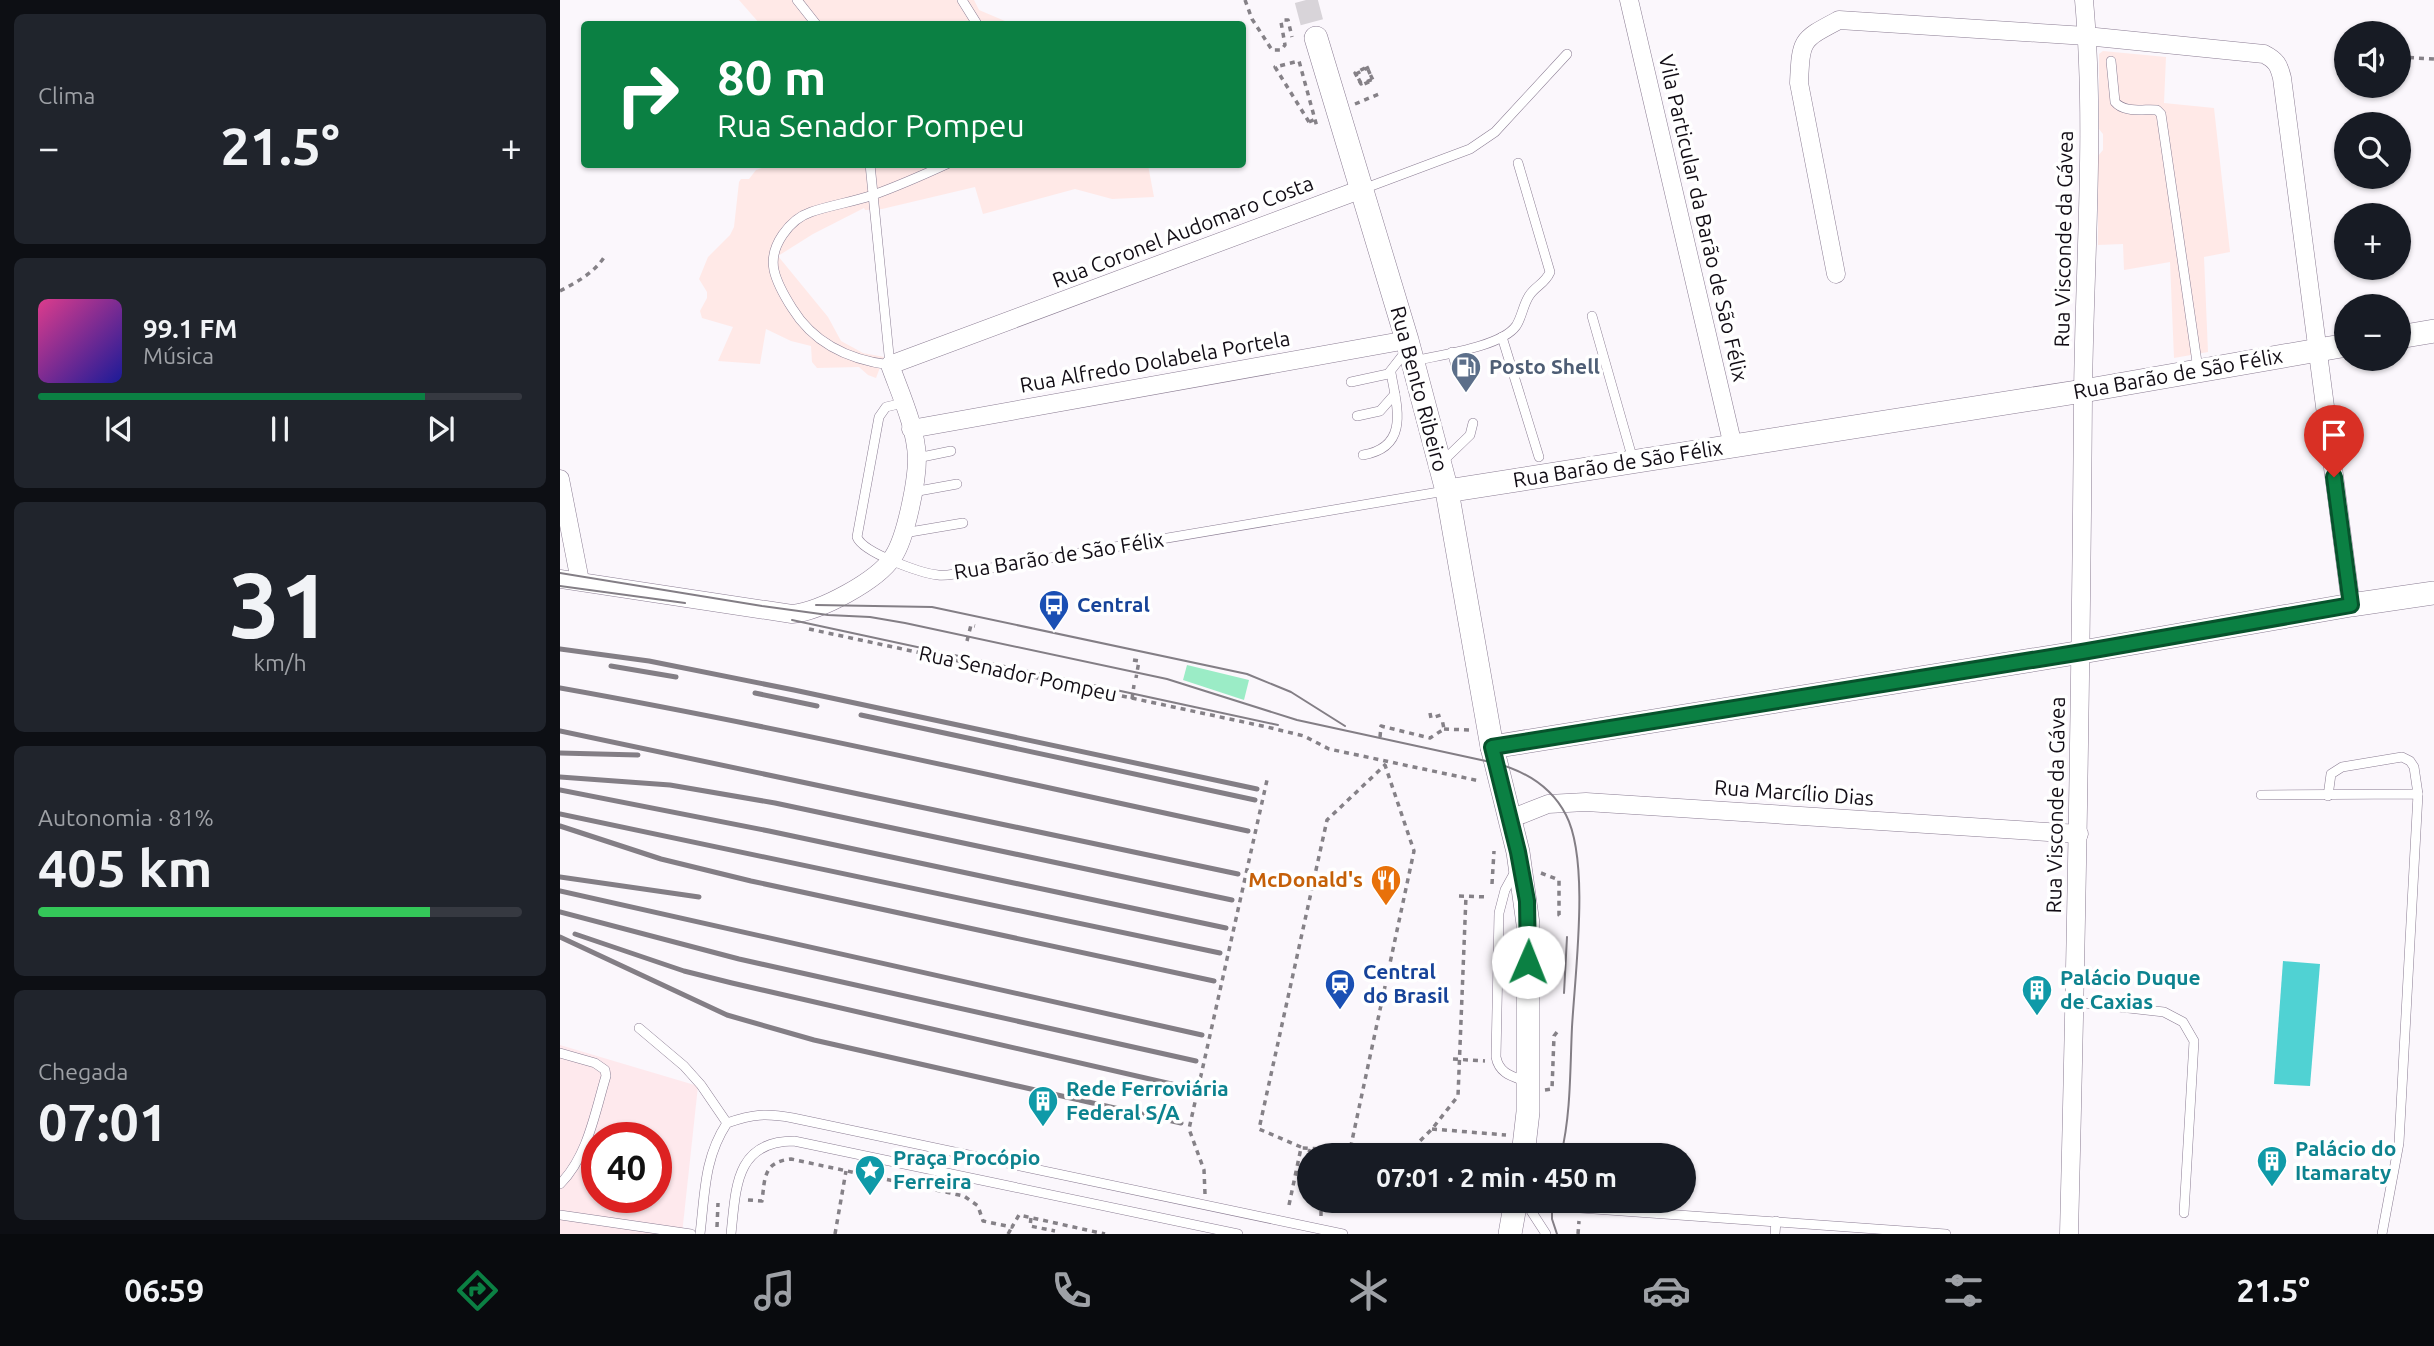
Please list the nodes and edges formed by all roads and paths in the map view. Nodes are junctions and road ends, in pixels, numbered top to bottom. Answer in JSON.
{"nodes":[{"id":1,"x":797,"y":0,"type":"edge"},
{"id":2,"x":962,"y":0,"type":"edge"},
{"id":3,"x":1245,"y":0,"type":"edge"},
{"id":4,"x":1629,"y":0,"type":"edge"},
{"id":5,"x":2084,"y":0,"type":"edge"},
{"id":6,"x":814,"y":21,"type":"edge"},
{"id":7,"x":975,"y":21,"type":"edge"},
{"id":8,"x":2086,"y":36,"type":"junction"},
{"id":9,"x":1292,"y":37,"type":"dead end"},
{"id":10,"x":1316,"y":38,"type":"tunnel mouth"},
{"id":11,"x":1567,"y":54,"type":"dead end"},
{"id":12,"x":2411,"y":58,"type":"edge"},
{"id":13,"x":2434,"y":59,"type":"edge"},
{"id":14,"x":2111,"y":61,"type":"dead end"},
{"id":15,"x":1369,"y":67,"type":"dead end"},
{"id":16,"x":1373,"y":79,"type":"dead end"},
{"id":17,"x":1379,"y":94,"type":"dead end"},
{"id":18,"x":1354,"y":104,"type":"dead end"},
{"id":19,"x":1318,"y":118,"type":"dead end"},
{"id":20,"x":1317,"y":127,"type":"dead end"},
{"id":21,"x":1518,"y":163,"type":"dead end"},
{"id":22,"x":870,"y":168,"type":"edge"},
{"id":23,"x":937,"y":168,"type":"edge"},
{"id":24,"x":1362,"y":189,"type":"junction"},
{"id":25,"x":871,"y":195,"type":"junction"},
{"id":26,"x":605,"y":256,"type":"dead end"},
{"id":27,"x":1836,"y":274,"type":"dead end"},
{"id":28,"x":562,"y":291,"type":"edge"},
{"id":29,"x":1591,"y":316,"type":"dead end"},
{"id":30,"x":2434,"y":331,"type":"edge"},
{"id":31,"x":2411,"y":335,"type":"edge"},
{"id":32,"x":1502,"y":337,"type":"junction"},
{"id":33,"x":2334,"y":347,"type":"edge"},
{"id":34,"x":1410,"y":349,"type":"junction"},
{"id":35,"x":2318,"y":350,"type":"junction"},
{"id":36,"x":1452,"y":352,"type":"junction"},
{"id":37,"x":890,"y":365,"type":"junction"},
{"id":38,"x":1456,"y":366,"type":"dead end"},
{"id":39,"x":2198,"y":371,"type":"junction"},
{"id":40,"x":1391,"y":373,"type":"junction"},
{"id":41,"x":1351,"y":382,"type":"dead end"},
{"id":42,"x":2084,"y":391,"type":"junction"},
{"id":43,"x":1395,"y":394,"type":"junction"},
{"id":44,"x":903,"y":403,"type":"junction"},
{"id":45,"x":1356,"y":416,"type":"dead end"},
{"id":46,"x":1473,"y":423,"type":"dead end"},
{"id":47,"x":911,"y":429,"type":"junction"},
{"id":48,"x":1733,"y":446,"type":"junction"},
{"id":49,"x":951,"y":451,"type":"dead end"},
{"id":50,"x":1363,"y":454,"type":"dead end"},
{"id":51,"x":1539,"y":457,"type":"dead end"},
{"id":52,"x":917,"y":458,"type":"junction"},
{"id":53,"x":1634,"y":462,"type":"junction"},
{"id":54,"x":1440,"y":464,"type":"junction"},
{"id":55,"x":560,"y":479,"type":"edge"},
{"id":56,"x":957,"y":484,"type":"dead end"},
{"id":57,"x":1447,"y":491,"type":"junction"},
{"id":58,"x":912,"y":492,"type":"junction"},
{"id":59,"x":963,"y":523,"type":"dead end"},
{"id":60,"x":904,"y":533,"type":"junction"},
{"id":61,"x":892,"y":560,"type":"junction"},
{"id":62,"x":560,"y":579,"type":"edge"},
{"id":63,"x":580,"y":581,"type":"junction"},
{"id":64,"x":2434,"y":593,"type":"edge"},
{"id":65,"x":2351,"y":605,"type":"junction"},
{"id":66,"x":802,"y":613,"type":"junction"},
{"id":67,"x":975,"y":626,"type":"dead end"},
{"id":68,"x":967,"y":641,"type":"dead end"},
{"id":69,"x":2082,"y":652,"type":"junction"},
{"id":70,"x":964,"y":656,"type":"dead end"},
{"id":71,"x":1133,"y":660,"type":"dead end"},
{"id":72,"x":963,"y":663,"type":"junction"},
{"id":73,"x":1136,"y":678,"type":"dead end"},
{"id":74,"x":1134,"y":685,"type":"dead end"},
{"id":75,"x":1132,"y":699,"type":"junction"},
{"id":76,"x":1430,"y":713,"type":"dead end"},
{"id":77,"x":1380,"y":737,"type":"dead end"},
{"id":78,"x":1492,"y":747,"type":"junction"},
{"id":79,"x":1386,"y":763,"type":"junction"},
{"id":80,"x":1267,"y":780,"type":"dead end"},
{"id":81,"x":1485,"y":783,"type":"dead end"},
{"id":82,"x":2418,"y":794,"type":"junction"},
{"id":83,"x":2261,"y":795,"type":"dead end"},
{"id":84,"x":2328,"y":796,"type":"junction"},
{"id":85,"x":1510,"y":820,"type":"junction"},
{"id":86,"x":2079,"y":834,"type":"junction"},
{"id":87,"x":1494,"y":851,"type":"dead end"},
{"id":88,"x":1520,"y":864,"type":"junction"},
{"id":89,"x":1459,"y":896,"type":"dead end"},
{"id":90,"x":1466,"y":896,"type":"junction"},
{"id":91,"x":1561,"y":917,"type":"dead end"},
{"id":92,"x":2075,"y":1002,"type":"junction"},
{"id":93,"x":639,"y":1028,"type":"dead end"},
{"id":94,"x":560,"y":1052,"type":"edge"},
{"id":95,"x":1452,"y":1059,"type":"dead end"},
{"id":96,"x":1460,"y":1059,"type":"junction"},
{"id":97,"x":1497,"y":1061,"type":"junction"},
{"id":98,"x":1527,"y":1081,"type":"junction"},
{"id":99,"x":727,"y":1123,"type":"junction"},
{"id":100,"x":1432,"y":1129,"type":"junction"},
{"id":101,"x":1418,"y":1143,"type":"edge"},
{"id":102,"x":1508,"y":1143,"type":"edge"},
{"id":103,"x":1524,"y":1143,"type":"edge"},
{"id":104,"x":1297,"y":1145,"type":"edge"},
{"id":105,"x":846,"y":1171,"type":"junction"},
{"id":106,"x":560,"y":1184,"type":"edge"},
{"id":107,"x":719,"y":1198,"type":"dead end"},
{"id":108,"x":762,"y":1201,"type":"dead end"},
{"id":109,"x":1206,"y":1205,"type":"junction"},
{"id":110,"x":1289,"y":1205,"type":"dead end"},
{"id":111,"x":1514,"y":1213,"type":"edge"},
{"id":112,"x":1532,"y":1213,"type":"edge"},
{"id":113,"x":1655,"y":1213,"type":"edge"},
{"id":114,"x":2184,"y":1213,"type":"dead end"},
{"id":115,"x":560,"y":1215,"type":"edge"},
{"id":116,"x":1031,"y":1218,"type":"junction"},
{"id":117,"x":977,"y":1219,"type":"dead end"},
{"id":118,"x":984,"y":1221,"type":"junction"},
{"id":119,"x":1776,"y":1221,"type":"junction"},
{"id":120,"x":1012,"y":1227,"type":"junction"},
{"id":121,"x":1055,"y":1231,"type":"dead end"},
{"id":122,"x":691,"y":1234,"type":"edge"},
{"id":123,"x":700,"y":1234,"type":"edge"},
{"id":124,"x":716,"y":1234,"type":"edge"},
{"id":125,"x":731,"y":1234,"type":"edge"},
{"id":126,"x":835,"y":1234,"type":"edge"},
{"id":127,"x":1008,"y":1234,"type":"edge"},
{"id":128,"x":1105,"y":1234,"type":"edge"},
{"id":129,"x":1238,"y":1234,"type":"edge"},
{"id":130,"x":1343,"y":1234,"type":"edge"},
{"id":131,"x":1510,"y":1234,"type":"edge"},
{"id":132,"x":1546,"y":1234,"type":"edge"},
{"id":133,"x":1775,"y":1234,"type":"edge"},
{"id":134,"x":1946,"y":1234,"type":"edge"},
{"id":135,"x":2069,"y":1234,"type":"edge"},
{"id":136,"x":2382,"y":1234,"type":"edge"}],
"edges":[{"from":1,"to":6,"type":"lane"},
{"from":2,"to":7,"type":"lane"},
{"from":3,"to":9,"type":"path"},
{"from":4,"to":48,"type":"street","name":"Vila Particular da Barão de São Félix"},
{"from":5,"to":8,"type":"street","name":"Rua Visconde da Gávea"},
{"from":8,"to":27,"type":"street"},
{"from":8,"to":35,"type":"street"},
{"from":8,"to":42,"type":"street","name":"Rua Visconde da Gávea"},
{"from":10,"to":24,"type":"street","name":"Rua Bento Ribeiro"},
{"from":11,"to":24,"type":"lane","name":"Rua Coronel Audomaro Costa"},
{"from":12,"to":13,"type":"path"},
{"from":14,"to":39,"type":"lane"},
{"from":15,"to":16,"type":"path","bridge":true},
{"from":17,"to":18,"type":"path"},
{"from":19,"to":20,"type":"path","bridge":true},
{"from":21,"to":32,"type":"lane"},
{"from":22,"to":25,"type":"lane"},
{"from":23,"to":25,"type":"lane"},
{"from":24,"to":34,"type":"street","name":"Rua Bento Ribeiro"},
{"from":24,"to":37,"type":"street","name":"Rua Coronel Audomaro Costa"},
{"from":25,"to":37,"type":"lane"},
{"from":25,"to":37,"type":"lane"},
{"from":26,"to":28,"type":"path"},
{"from":29,"to":53,"type":"lane"},
{"from":30,"to":31,"type":"street"},
{"from":32,"to":36,"type":"lane"},
{"from":32,"to":51,"type":"lane"},
{"from":33,"to":35,"type":"street","name":"Rua Barão de São Félix"},
{"from":34,"to":36,"type":"lane"},
{"from":34,"to":40,"type":"lane"},
{"from":34,"to":47,"type":"street","name":"Rua Alfredo Dolabela Portela"},
{"from":34,"to":54,"type":"street","name":"Rua Bento Ribeiro"},
{"from":35,"to":39,"type":"street","name":"Rua Barão de São Félix"},
{"from":35,"to":65,"type":"street"},
{"from":36,"to":38,"type":"lane"},
{"from":37,"to":44,"type":"street"},
{"from":39,"to":42,"type":"street","name":"Rua Barão de São Félix"},
{"from":40,"to":41,"type":"lane"},
{"from":40,"to":43,"type":"lane"},
{"from":42,"to":48,"type":"street","name":"Rua Barão de São Félix"},
{"from":42,"to":69,"type":"street","name":"Rua Visconde da Gávea"},
{"from":43,"to":45,"type":"lane"},
{"from":43,"to":50,"type":"lane"},
{"from":44,"to":47,"type":"street"},
{"from":44,"to":61,"type":"lane"},
{"from":46,"to":54,"type":"lane"},
{"from":47,"to":52,"type":"street"},
{"from":48,"to":53,"type":"street","name":"Rua Barão de São Félix"},
{"from":49,"to":52,"type":"lane"},
{"from":52,"to":58,"type":"street"},
{"from":53,"to":57,"type":"street","name":"Rua Barão de São Félix"},
{"from":54,"to":57,"type":"street","name":"Rua Bento Ribeiro"},
{"from":55,"to":63,"type":"street"},
{"from":56,"to":58,"type":"lane"},
{"from":57,"to":61,"type":"lane","name":"Rua Barão de São Félix"},
{"from":57,"to":78,"type":"street","name":"Rua Bento Ribeiro"},
{"from":58,"to":60,"type":"street"},
{"from":59,"to":60,"type":"lane"},
{"from":60,"to":61,"type":"street"},
{"from":61,"to":66,"type":"street"},
{"from":62,"to":63,"type":"street"},
{"from":63,"to":66,"type":"street"},
{"from":64,"to":65,"type":"street"},
{"from":65,"to":69,"type":"street"},
{"from":66,"to":72,"type":"path","name":"Rua Senador Pompeu"},
{"from":67,"to":68,"type":"path"},
{"from":69,"to":78,"type":"street"},
{"from":69,"to":86,"type":"street","name":"Rua Visconde da Gávea"},
{"from":70,"to":72,"type":"path"},
{"from":71,"to":73,"type":"path"},
{"from":72,"to":75,"type":"path","name":"Rua Senador Pompeu"},
{"from":74,"to":75,"type":"path"},
{"from":75,"to":79,"type":"path","name":"Rua Senador Pompeu"},
{"from":76,"to":77,"type":"path"},
{"from":78,"to":85,"type":"street","name":"Rua Bento Ribeiro"},
{"from":79,"to":81,"type":"path","name":"Rua Senador Pompeu"},
{"from":79,"to":104,"type":"path"},
{"from":79,"to":110,"type":"path"},
{"from":80,"to":109,"type":"path"},
{"from":82,"to":84,"type":"lane"},
{"from":82,"to":84,"type":"lane"},
{"from":82,"to":136,"type":"lane"},
{"from":83,"to":84,"type":"lane"},
{"from":85,"to":86,"type":"street","name":"Rua Marcílio Dias"},
{"from":85,"to":88,"type":"street","name":"Rua Bento Ribeiro"},
{"from":86,"to":92,"type":"street","name":"Rua Visconde da Gávea"},
{"from":87,"to":90,"type":"path"},
{"from":88,"to":91,"type":"path"},
{"from":88,"to":97,"type":"lane"},
{"from":88,"to":98,"type":"street","name":"Rua Bento Ribeiro"},
{"from":89,"to":90,"type":"path"},
{"from":90,"to":96,"type":"path"},
{"from":92,"to":114,"type":"lane"},
{"from":92,"to":135,"type":"street","name":"Rua Visconde da Gávea"},
{"from":93,"to":99,"type":"lane"},
{"from":94,"to":106,"type":"lane"},
{"from":95,"to":96,"type":"path"},
{"from":96,"to":97,"type":"path"},
{"from":96,"to":100,"type":"path"},
{"from":97,"to":98,"type":"lane"},
{"from":98,"to":103,"type":"street","name":"Rua Bento Ribeiro"},
{"from":99,"to":109,"type":"lane"},
{"from":99,"to":123,"type":"lane"},
{"from":100,"to":101,"type":"path"},
{"from":100,"to":102,"type":"path"},
{"from":105,"to":108,"type":"path"},
{"from":105,"to":118,"type":"path"},
{"from":105,"to":126,"type":"path"},
{"from":107,"to":124,"type":"path"},
{"from":109,"to":130,"type":"lane"},
{"from":111,"to":131,"type":"street"},
{"from":112,"to":132,"type":"lane"},
{"from":113,"to":119,"type":"lane"},
{"from":115,"to":122,"type":"lane"},
{"from":116,"to":120,"type":"path"},
{"from":116,"to":121,"type":"path"},
{"from":116,"to":128,"type":"path"},
{"from":117,"to":118,"type":"path"},
{"from":118,"to":120,"type":"path"},
{"from":119,"to":133,"type":"lane"},
{"from":119,"to":134,"type":"lane"},
{"from":120,"to":127,"type":"path"},
{"from":125,"to":129,"type":"lane"}]}
